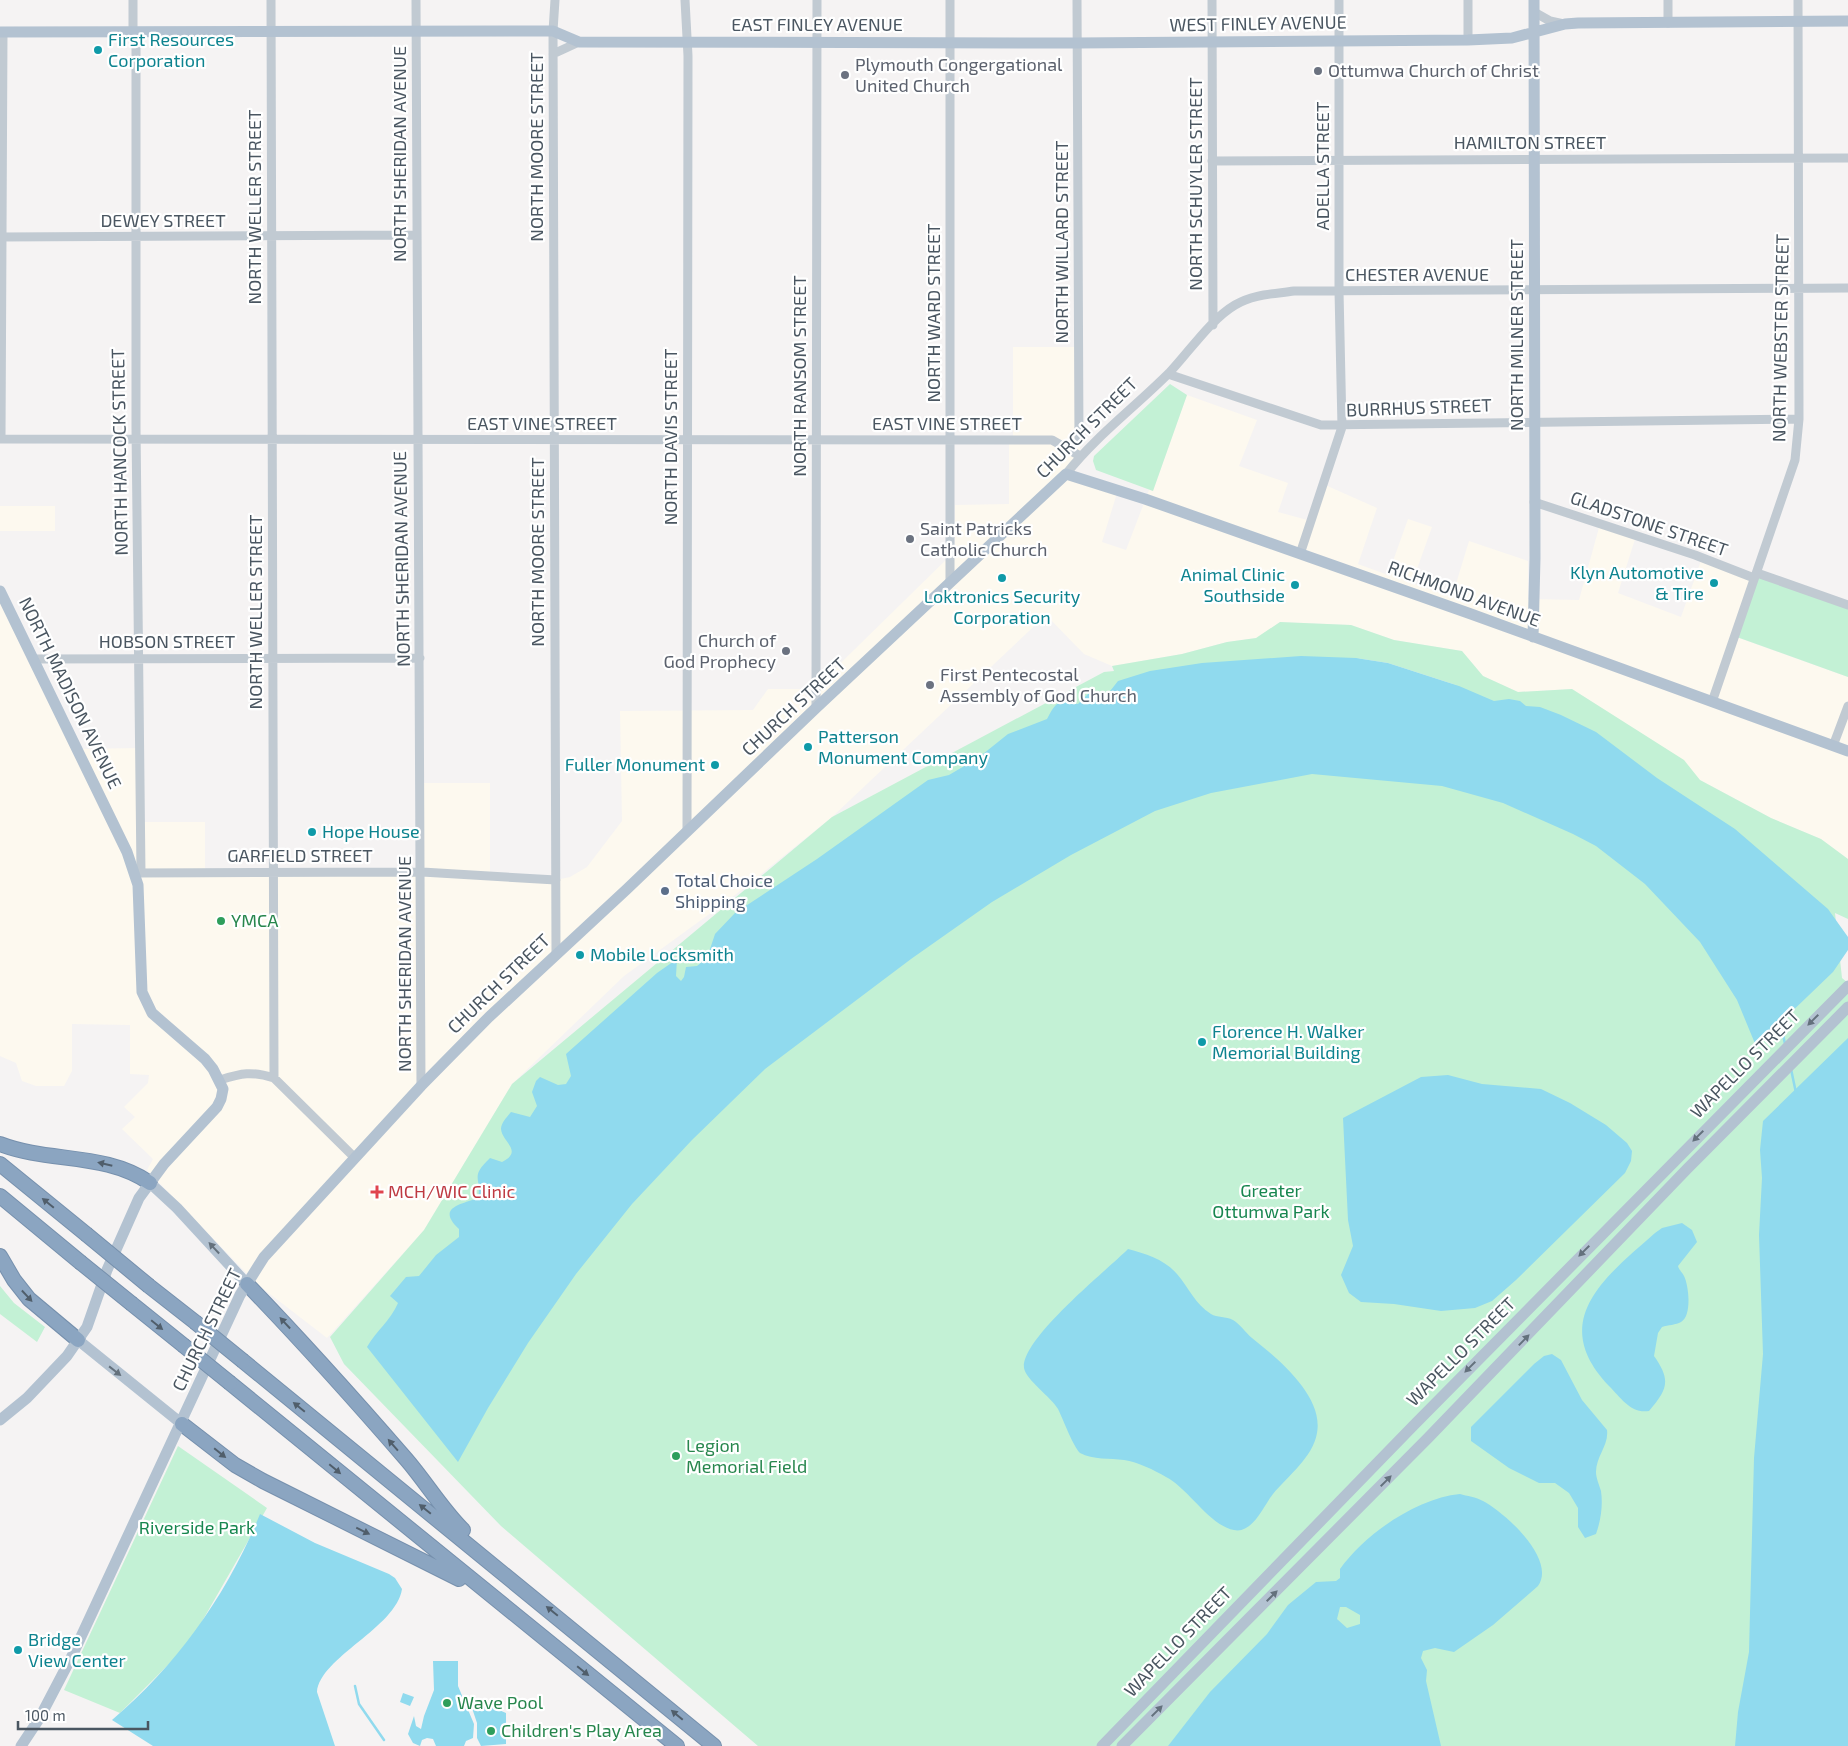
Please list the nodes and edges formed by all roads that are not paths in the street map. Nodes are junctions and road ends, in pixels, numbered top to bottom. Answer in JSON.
{"nodes":[{"id":1,"x":133,"y":0,"type":"edge"},
{"id":2,"x":271,"y":0,"type":"edge"},
{"id":3,"x":416,"y":0,"type":"edge"},
{"id":4,"x":555,"y":0,"type":"edge"},
{"id":5,"x":685,"y":0,"type":"edge"},
{"id":6,"x":816,"y":0,"type":"edge"},
{"id":7,"x":950,"y":0,"type":"edge"},
{"id":8,"x":1077,"y":0,"type":"edge"},
{"id":9,"x":1212,"y":0,"type":"edge"},
{"id":10,"x":1339,"y":0,"type":"edge"},
{"id":11,"x":1468,"y":0,"type":"edge"},
{"id":12,"x":1534,"y":0,"type":"edge"},
{"id":13,"x":1668,"y":0,"type":"edge"},
{"id":14,"x":1798,"y":0,"type":"edge"},
{"id":15,"x":1534,"y":12,"type":"junction"},
{"id":16,"x":1798,"y":21,"type":"junction"},
{"id":17,"x":1848,"y":21,"type":"edge"},
{"id":18,"x":1668,"y":23,"type":"junction"},
{"id":19,"x":1565,"y":24,"type":"junction"},
{"id":20,"x":416,"y":31,"type":"junction"},
{"id":21,"x":553,"y":31,"type":"junction"},
{"id":22,"x":2,"y":32,"type":"edge"},
{"id":23,"x":133,"y":32,"type":"junction"},
{"id":24,"x":271,"y":32,"type":"junction"},
{"id":25,"x":1534,"y":33,"type":"junction"},
{"id":26,"x":1468,"y":40,"type":"junction"},
{"id":27,"x":1339,"y":41,"type":"junction"},
{"id":28,"x":579,"y":42,"type":"junction"},
{"id":29,"x":685,"y":43,"type":"junction"},
{"id":30,"x":950,"y":43,"type":"junction"},
{"id":31,"x":1212,"y":43,"type":"junction"},
{"id":32,"x":816,"y":44,"type":"junction"},
{"id":33,"x":1077,"y":44,"type":"junction"},
{"id":34,"x":553,"y":54,"type":"junction"},
{"id":35,"x":1798,"y":158,"type":"junction"},
{"id":36,"x":1848,"y":158,"type":"edge"},
{"id":37,"x":1534,"y":159,"type":"junction"},
{"id":38,"x":1212,"y":161,"type":"junction"},
{"id":39,"x":1339,"y":161,"type":"junction"},
{"id":40,"x":417,"y":235,"type":"junction"},
{"id":41,"x":272,"y":236,"type":"junction"},
{"id":42,"x":1,"y":237,"type":"edge"},
{"id":43,"x":137,"y":237,"type":"junction"},
{"id":44,"x":1848,"y":288,"type":"edge"},
{"id":45,"x":1798,"y":289,"type":"junction"},
{"id":46,"x":1339,"y":291,"type":"junction"},
{"id":47,"x":1535,"y":291,"type":"junction"},
{"id":48,"x":1213,"y":325,"type":"junction"},
{"id":49,"x":1168,"y":374,"type":"junction"},
{"id":50,"x":1800,"y":419,"type":"junction"},
{"id":51,"x":1535,"y":421,"type":"junction"},
{"id":52,"x":1342,"y":427,"type":"junction"},
{"id":53,"x":0,"y":439,"type":"edge"},
{"id":54,"x":138,"y":440,"type":"junction"},
{"id":55,"x":272,"y":440,"type":"junction"},
{"id":56,"x":418,"y":440,"type":"junction"},
{"id":57,"x":554,"y":440,"type":"junction"},
{"id":58,"x":688,"y":440,"type":"junction"},
{"id":59,"x":816,"y":440,"type":"junction"},
{"id":60,"x":950,"y":440,"type":"junction"},
{"id":61,"x":1079,"y":441,"type":"dead end"},
{"id":62,"x":1080,"y":456,"type":"junction"},
{"id":63,"x":1066,"y":474,"type":"junction"},
{"id":64,"x":1534,"y":502,"type":"junction"},
{"id":65,"x":1300,"y":554,"type":"junction"},
{"id":66,"x":1755,"y":575,"type":"junction"},
{"id":67,"x":950,"y":583,"type":"junction"},
{"id":68,"x":0,"y":591,"type":"edge"},
{"id":69,"x":1848,"y":605,"type":"edge"},
{"id":70,"x":1533,"y":637,"type":"junction"},
{"id":71,"x":140,"y":658,"type":"junction"},
{"id":72,"x":273,"y":658,"type":"junction"},
{"id":73,"x":420,"y":658,"type":"junction"},
{"id":74,"x":33,"y":659,"type":"junction"},
{"id":75,"x":1712,"y":702,"type":"junction"},
{"id":76,"x":1848,"y":706,"type":"edge"},
{"id":77,"x":816,"y":708,"type":"junction"},
{"id":78,"x":1833,"y":746,"type":"junction"},
{"id":79,"x":1848,"y":752,"type":"edge"},
{"id":80,"x":108,"y":810,"type":"joint"},
{"id":81,"x":687,"y":832,"type":"junction"},
{"id":82,"x":422,"y":872,"type":"junction"},
{"id":83,"x":138,"y":873,"type":"junction"},
{"id":84,"x":273,"y":873,"type":"junction"},
{"id":85,"x":556,"y":880,"type":"junction"},
{"id":86,"x":556,"y":954,"type":"junction"},
{"id":87,"x":1848,"y":986,"type":"edge"},
{"id":88,"x":1848,"y":1007,"type":"edge"},
{"id":89,"x":274,"y":1078,"type":"junction"},
{"id":90,"x":220,"y":1080,"type":"junction"},
{"id":91,"x":421,"y":1086,"type":"junction"},
{"id":92,"x":0,"y":1144,"type":"edge"},
{"id":93,"x":355,"y":1158,"type":"junction"},
{"id":94,"x":0,"y":1164,"type":"edge"},
{"id":95,"x":150,"y":1183,"type":"junction"},
{"id":96,"x":0,"y":1196,"type":"edge"},
{"id":97,"x":0,"y":1256,"type":"edge"},
{"id":98,"x":247,"y":1284,"type":"junction"},
{"id":99,"x":78,"y":1340,"type":"junction"},
{"id":100,"x":0,"y":1420,"type":"edge"},
{"id":101,"x":182,"y":1424,"type":"junction"},
{"id":102,"x":519,"y":1585,"type":"junction"},
{"id":103,"x":498,"y":1601,"type":"junction"},
{"id":104,"x":21,"y":1746,"type":"edge"},
{"id":105,"x":677,"y":1746,"type":"edge"},
{"id":106,"x":714,"y":1746,"type":"edge"},
{"id":107,"x":1102,"y":1746,"type":"edge"},
{"id":108,"x":1122,"y":1746,"type":"edge"}],
"edges":[{"from":1,"to":23,"type":"street","name":"NORTH HANCOCK STREET"},
{"from":2,"to":24,"type":"street","name":"NORTH WELLER STREET"},
{"from":3,"to":20,"type":"street","name":"NORTH SHERIDAN AVENUE"},
{"from":4,"to":21,"type":"street","name":"NORTH MOORE STREET"},
{"from":5,"to":29,"type":"street","name":"NORTH DAVIS STREET"},
{"from":6,"to":32,"type":"street","name":"NORTH RANSOM STREET"},
{"from":7,"to":30,"type":"street","name":"NORTH WARD STREET"},
{"from":8,"to":33,"type":"street","name":"NORTH WILLARD STREET"},
{"from":9,"to":31,"type":"street","name":"NORTH SCHUYLER STREET"},
{"from":10,"to":27,"type":"street","name":"ADELLA STREET"},
{"from":11,"to":26,"type":"street"},
{"from":12,"to":15,"type":"main road","name":"NORTH MILNER STREET"},
{"from":13,"to":18,"type":"street"},
{"from":14,"to":16,"type":"street","name":"NORTH WEBSTER STREET"},
{"from":15,"to":19,"type":"street","name":"WEST FINLEY AVENUE"},
{"from":15,"to":25,"type":"main road","name":"NORTH MILNER STREET"},
{"from":16,"to":17,"type":"main road","name":"WEST FINLEY AVENUE"},
{"from":16,"to":18,"type":"main road","name":"WEST FINLEY AVENUE"},
{"from":16,"to":35,"type":"street","name":"NORTH WEBSTER STREET"},
{"from":18,"to":19,"type":"main road","name":"WEST FINLEY AVENUE"},
{"from":19,"to":25,"type":"main road","name":"WEST FINLEY AVENUE"},
{"from":20,"to":21,"type":"main road"},
{"from":20,"to":24,"type":"main road"},
{"from":20,"to":40,"type":"street","name":"NORTH SHERIDAN AVENUE"},
{"from":21,"to":28,"type":"main road"},
{"from":21,"to":34,"type":"street","name":"NORTH MOORE STREET"},
{"from":22,"to":23,"type":"main road"},
{"from":22,"to":42,"type":"street"},
{"from":23,"to":24,"type":"main road"},
{"from":23,"to":43,"type":"street","name":"NORTH HANCOCK STREET"},
{"from":24,"to":41,"type":"street","name":"NORTH WELLER STREET"},
{"from":25,"to":26,"type":"main road","name":"WEST FINLEY AVENUE"},
{"from":25,"to":37,"type":"main road","name":"NORTH MILNER STREET"},
{"from":26,"to":27,"type":"main road","name":"WEST FINLEY AVENUE"},
{"from":27,"to":31,"type":"main road","name":"WEST FINLEY AVENUE"},
{"from":27,"to":39,"type":"street","name":"ADELLA STREET"},
{"from":28,"to":29,"type":"main road","name":"EAST FINLEY AVENUE"},
{"from":28,"to":34,"type":"street"},
{"from":29,"to":32,"type":"main road","name":"EAST FINLEY AVENUE"},
{"from":29,"to":58,"type":"street","name":"NORTH DAVIS STREET"},
{"from":30,"to":32,"type":"main road","name":"EAST FINLEY AVENUE"},
{"from":30,"to":33,"type":"main road","name":"WEST FINLEY AVENUE"},
{"from":30,"to":60,"type":"street","name":"NORTH WARD STREET"},
{"from":31,"to":33,"type":"main road","name":"WEST FINLEY AVENUE"},
{"from":31,"to":38,"type":"street","name":"NORTH SCHUYLER STREET"},
{"from":32,"to":59,"type":"street","name":"NORTH RANSOM STREET"},
{"from":33,"to":61,"type":"street","name":"NORTH WILLARD STREET"},
{"from":34,"to":57,"type":"street","name":"NORTH MOORE STREET"},
{"from":35,"to":36,"type":"street","name":"HAMILTON STREET"},
{"from":35,"to":37,"type":"street","name":"HAMILTON STREET"},
{"from":35,"to":45,"type":"street","name":"NORTH WEBSTER STREET"},
{"from":37,"to":39,"type":"street","name":"HAMILTON STREET"},
{"from":37,"to":47,"type":"main road","name":"NORTH MILNER STREET"},
{"from":38,"to":39,"type":"street","name":"HAMILTON STREET"},
{"from":38,"to":48,"type":"street","name":"NORTH SCHUYLER STREET"},
{"from":39,"to":46,"type":"street","name":"ADELLA STREET"},
{"from":40,"to":41,"type":"street","name":"DEWEY STREET"},
{"from":40,"to":56,"type":"street","name":"NORTH SHERIDAN AVENUE"},
{"from":41,"to":43,"type":"street","name":"DEWEY STREET"},
{"from":41,"to":55,"type":"street","name":"NORTH WELLER STREET"},
{"from":42,"to":43,"type":"street","name":"DEWEY STREET"},
{"from":42,"to":53,"type":"street"},
{"from":43,"to":54,"type":"street","name":"NORTH HANCOCK STREET"},
{"from":44,"to":45,"type":"street","name":"CHESTER AVENUE"},
{"from":45,"to":47,"type":"street","name":"CHESTER AVENUE"},
{"from":45,"to":50,"type":"street","name":"NORTH WEBSTER STREET"},
{"from":46,"to":47,"type":"street","name":"CHESTER AVENUE"},
{"from":46,"to":48,"type":"street","name":"CHESTER AVENUE"},
{"from":46,"to":52,"type":"street","name":"ADELLA STREET"},
{"from":47,"to":51,"type":"main road","name":"NORTH MILNER STREET"},
{"from":48,"to":49,"type":"street","name":"CHESTER AVENUE"},
{"from":49,"to":52,"type":"street","name":"BURRHUS STREET"},
{"from":49,"to":62,"type":"street","name":"CHURCH STREET"},
{"from":50,"to":51,"type":"street","name":"BURRHUS STREET"},
{"from":50,"to":66,"type":"street","name":"NORTH WEBSTER STREET"},
{"from":51,"to":52,"type":"street","name":"BURRHUS STREET"},
{"from":51,"to":64,"type":"main road","name":"NORTH MILNER STREET"},
{"from":52,"to":65,"type":"street","name":"ADELLA STREET"},
{"from":53,"to":54,"type":"street","name":"EAST VINE STREET"},
{"from":54,"to":55,"type":"street","name":"EAST VINE STREET"},
{"from":54,"to":71,"type":"street","name":"NORTH HANCOCK STREET"},
{"from":55,"to":56,"type":"street","name":"EAST VINE STREET"},
{"from":55,"to":72,"type":"street","name":"NORTH WELLER STREET"},
{"from":56,"to":57,"type":"street","name":"EAST VINE STREET"},
{"from":56,"to":73,"type":"street","name":"NORTH SHERIDAN AVENUE"},
{"from":57,"to":58,"type":"street","name":"EAST VINE STREET"},
{"from":57,"to":85,"type":"street","name":"NORTH MOORE STREET"},
{"from":58,"to":59,"type":"street","name":"EAST VINE STREET"},
{"from":58,"to":81,"type":"street","name":"NORTH DAVIS STREET"},
{"from":59,"to":60,"type":"street","name":"EAST VINE STREET"},
{"from":59,"to":77,"type":"street","name":"NORTH RANSOM STREET"},
{"from":60,"to":62,"type":"street","name":"EAST VINE STREET"},
{"from":60,"to":67,"type":"street","name":"NORTH WARD STREET"},
{"from":62,"to":63,"type":"street","name":"CHURCH STREET"},
{"from":63,"to":65,"type":"main road","name":"RICHMOND AVENUE"},
{"from":63,"to":67,"type":"main road","name":"CHURCH STREET"},
{"from":64,"to":66,"type":"street","name":"GLADSTONE STREET"},
{"from":64,"to":70,"type":"main road","name":"NORTH MILNER STREET"},
{"from":65,"to":70,"type":"main road","name":"RICHMOND AVENUE"},
{"from":66,"to":69,"type":"street","name":"GLADSTONE STREET"},
{"from":66,"to":75,"type":"street","name":"NORTH WEBSTER STREET"},
{"from":67,"to":77,"type":"main road","name":"CHURCH STREET"},
{"from":68,"to":74,"type":"main road","name":"NORTH MADISON AVENUE"},
{"from":70,"to":75,"type":"main road","name":"RICHMOND AVENUE"},
{"from":71,"to":72,"type":"street","name":"HOBSON STREET"},
{"from":71,"to":74,"type":"street","name":"HOBSON STREET"},
{"from":71,"to":83,"type":"street","name":"NORTH HANCOCK STREET"},
{"from":72,"to":73,"type":"street","name":"HOBSON STREET"},
{"from":72,"to":84,"type":"street","name":"NORTH WELLER STREET"},
{"from":73,"to":82,"type":"street","name":"NORTH SHERIDAN AVENUE"},
{"from":74,"to":80,"type":"main road","name":"NORTH MADISON AVENUE"},
{"from":75,"to":78,"type":"main road","name":"RICHMOND AVENUE"},
{"from":76,"to":78,"type":"street"},
{"from":77,"to":81,"type":"main road","name":"CHURCH STREET"},
{"from":78,"to":79,"type":"main road","name":"RICHMOND AVENUE"},
{"from":80,"to":83,"type":"main road","name":"NORTH HANCOCK STREET"},
{"from":81,"to":86,"type":"main road","name":"CHURCH STREET"},
{"from":82,"to":84,"type":"street","name":"GARFIELD STREET"},
{"from":82,"to":85,"type":"street","name":"GARFIELD STREET"},
{"from":82,"to":91,"type":"street","name":"NORTH SHERIDAN AVENUE"},
{"from":83,"to":84,"type":"street","name":"GARFIELD STREET"},
{"from":83,"to":90,"type":"main road","name":"NORTH HANCOCK STREET"},
{"from":84,"to":89,"type":"street","name":"NORTH WELLER STREET"},
{"from":85,"to":86,"type":"street","name":"NORTH MOORE STREET"},
{"from":86,"to":91,"type":"main road","name":"CHURCH STREET"},
{"from":87,"to":107,"type":"main road","name":"WAPELLO STREET","one_way":true},
{"from":108,"to":88,"type":"main road","name":"WAPELLO STREET","one_way":true},
{"from":89,"to":90,"type":"street"},
{"from":89,"to":93,"type":"street"},
{"from":90,"to":95,"type":"main road"},
{"from":91,"to":93,"type":"main road","name":"CHURCH STREET"},
{"from":95,"to":92,"type":"highway","one_way":true},
{"from":93,"to":98,"type":"main road","name":"CHURCH STREET"},
{"from":102,"to":94,"type":"highway","one_way":true,"bridge":true},
{"from":98,"to":95,"type":"main road","one_way":true},
{"from":95,"to":99,"type":"main road"},
{"from":96,"to":103,"type":"highway","one_way":true,"bridge":true},
{"from":97,"to":99,"type":"highway","one_way":true},
{"from":98,"to":101,"type":"main road","name":"CHURCH STREET"},
{"from":102,"to":98,"type":"highway","one_way":true},
{"from":99,"to":100,"type":"main road"},
{"from":99,"to":101,"type":"main road","one_way":true},
{"from":101,"to":103,"type":"highway","one_way":true},
{"from":101,"to":104,"type":"main road","name":"CHURCH STREET"},
{"from":106,"to":102,"type":"highway","one_way":true},
{"from":103,"to":105,"type":"highway","one_way":true}]}
